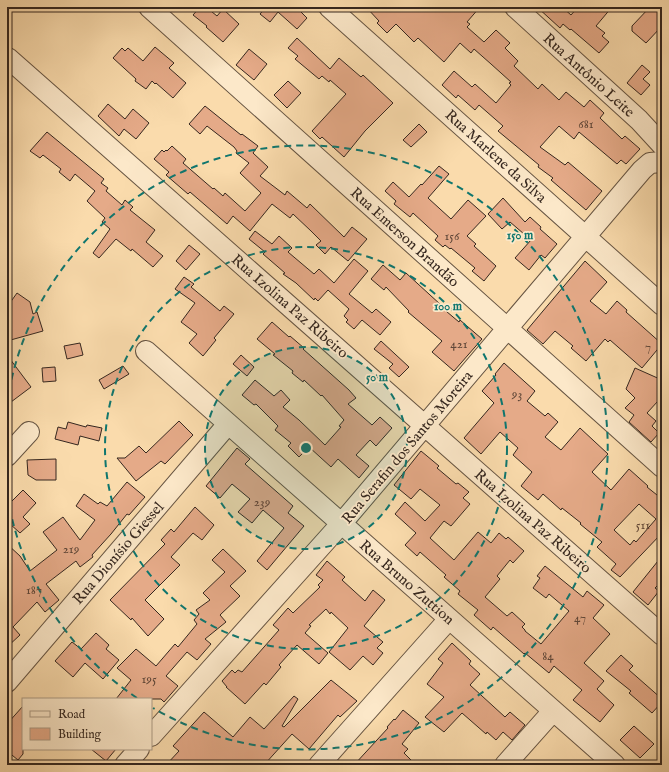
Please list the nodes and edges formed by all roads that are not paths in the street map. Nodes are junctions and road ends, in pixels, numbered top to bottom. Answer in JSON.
{"nodes":[{"id":1,"x":149,"y":7,"type":"edge"},
{"id":2,"x":329,"y":7,"type":"edge"},
{"id":3,"x":515,"y":7,"type":"edge"},
{"id":4,"x":8,"y":58,"type":"edge"},
{"id":5,"x":662,"y":145,"type":"edge"},
{"id":6,"x":662,"y":162,"type":"edge"},
{"id":7,"x":585,"y":236,"type":"junction"},
{"id":8,"x":662,"y":305,"type":"edge"},
{"id":9,"x":507,"y":328,"type":"junction"},
{"id":10,"x":146,"y":351,"type":"dead end"},
{"id":11,"x":228,"y":424,"type":"junction"},
{"id":12,"x":425,"y":425,"type":"junction"},
{"id":13,"x":29,"y":432,"type":"dead end"},
{"id":14,"x":7,"y":456,"type":"edge"},
{"id":15,"x":662,"y":467,"type":"edge"},
{"id":16,"x":341,"y":524,"type":"junction"},
{"id":17,"x":449,"y":619,"type":"junction"},
{"id":18,"x":662,"y":635,"type":"edge"},
{"id":19,"x":7,"y":682,"type":"edge"},
{"id":20,"x":553,"y":711,"type":"junction"},
{"id":21,"x":152,"y":735,"type":"edge"},
{"id":22,"x":138,"y":750,"type":"edge"},
{"id":23,"x":125,"y":765,"type":"edge"},
{"id":24,"x":319,"y":765,"type":"edge"},
{"id":25,"x":505,"y":765,"type":"edge"},
{"id":26,"x":615,"y":765,"type":"edge"}],
"edges":[{"from":1,"to":9,"type":"street","name":"Rua Emerson Brandão"},
{"from":2,"to":7,"type":"street","name":"Rua Marlene da Silva"},
{"from":3,"to":5,"type":"street","name":"Rua Antônio Leite"},
{"from":4,"to":12,"type":"street","name":"Rua Izolina Paz Ribeiro"},
{"from":6,"to":7,"type":"street","name":"Rua Serafin dos Santos Moreira"},
{"from":7,"to":8,"type":"street","name":"Rua Marlene da Silva"},
{"from":7,"to":9,"type":"street","name":"Rua Serafin dos Santos Moreira"},
{"from":9,"to":12,"type":"street","name":"Rua Serafin dos Santos Moreira"},
{"from":9,"to":15,"type":"street","name":"Rua Emerson Brandão"},
{"from":10,"to":11,"type":"street","name":"Rua Bruno Zuttion"},
{"from":11,"to":16,"type":"street","name":"Rua Bruno Zuttion"},
{"from":11,"to":19,"type":"street","name":"Rua Dionísio Giessel"},
{"from":12,"to":16,"type":"street","name":"Rua Serafin dos Santos Moreira"},
{"from":12,"to":18,"type":"street","name":"Rua Izolina Paz Ribeiro"},
{"from":13,"to":14,"type":"street"},
{"from":16,"to":17,"type":"street","name":"Rua Bruno Zuttion"},
{"from":16,"to":21,"type":"street","name":"Rua Serafin dos Santos Moreira"},
{"from":17,"to":20,"type":"street","name":"Rua Bruno Zuttion"},
{"from":17,"to":24,"type":"street"},
{"from":20,"to":25,"type":"street"},
{"from":20,"to":26,"type":"street","name":"Rua Bruno Zuttion"},
{"from":22,"to":23,"type":"street"}]}
